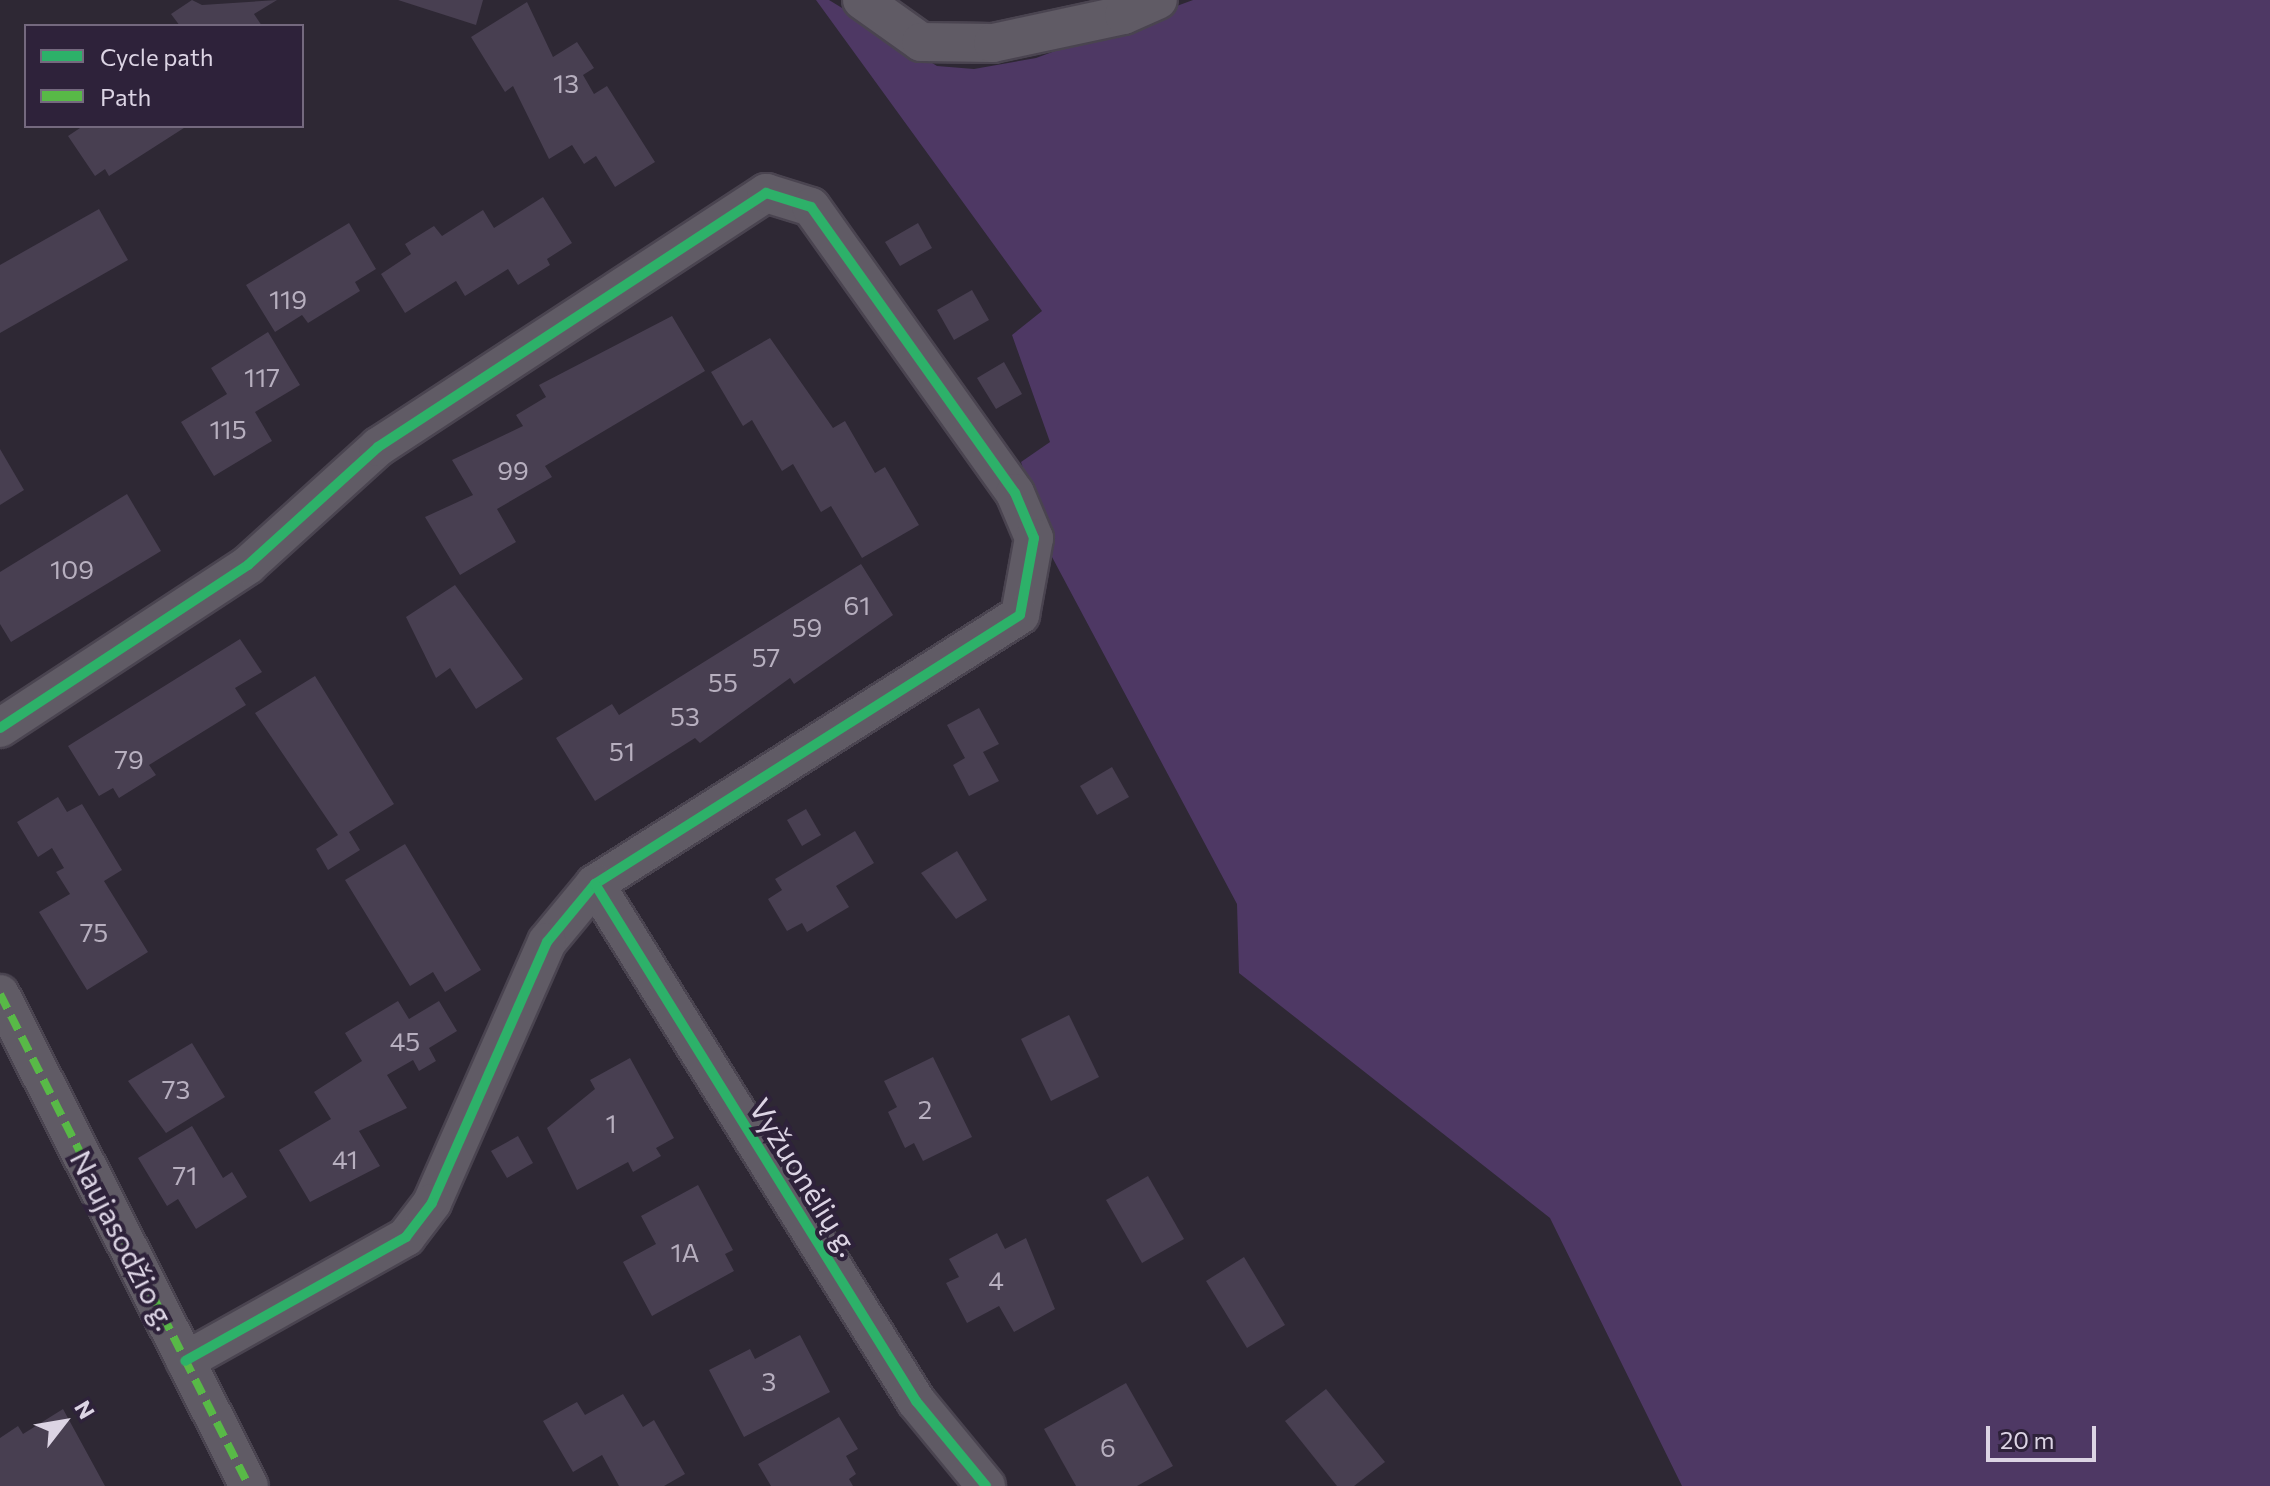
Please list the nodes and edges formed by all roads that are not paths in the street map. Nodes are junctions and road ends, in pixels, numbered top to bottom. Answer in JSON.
{"nodes":[{"id":1,"x":862,"y":0,"type":"edge"},
{"id":2,"x":1158,"y":0,"type":"edge"},
{"id":3,"x":0,"y":728,"type":"edge"},
{"id":4,"x":595,"y":884,"type":"junction"},
{"id":5,"x":0,"y":994,"type":"edge"},
{"id":6,"x":185,"y":1361,"type":"junction"},
{"id":7,"x":249,"y":1486,"type":"edge"},
{"id":8,"x":986,"y":1486,"type":"edge"}],
"edges":[{"from":1,"to":2,"type":"street"},
{"from":3,"to":4,"type":"street"},
{"from":4,"to":6,"type":"street"},
{"from":4,"to":8,"type":"street","name":"Vyžuonėlių g."},
{"from":5,"to":6,"type":"street","name":"Naujasodžio g."},
{"from":6,"to":7,"type":"street","name":"Naujasodžio g."}]}
